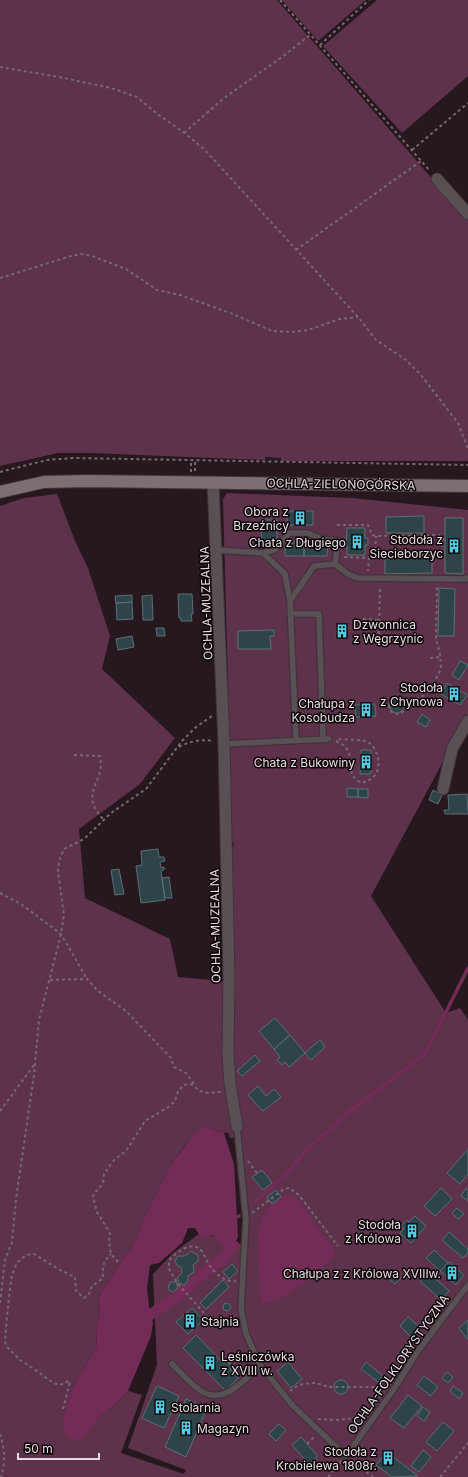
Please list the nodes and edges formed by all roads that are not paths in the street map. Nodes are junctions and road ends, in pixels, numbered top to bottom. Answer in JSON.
{"nodes":[{"id":1,"x":437,"y":179,"type":"road end"},
{"id":2,"x":468,"y":214,"type":"edge"},
{"id":3,"x":213,"y":482,"type":"junction"},
{"id":4,"x":468,"y":486,"type":"edge"},
{"id":5,"x":0,"y":492,"type":"edge"},
{"id":6,"x":217,"y":550,"type":"junction"},
{"id":7,"x":263,"y":553,"type":"junction"},
{"id":8,"x":335,"y":564,"type":"junction"},
{"id":9,"x":468,"y":578,"type":"edge"},
{"id":10,"x":290,"y":601,"type":"junction"},
{"id":11,"x":290,"y":614,"type":"junction"},
{"id":12,"x":468,"y":721,"type":"edge"},
{"id":13,"x":296,"y":740,"type":"junction"},
{"id":14,"x":224,"y":744,"type":"junction"},
{"id":15,"x":443,"y":789,"type":"dead end"},
{"id":16,"x":237,"y":1127,"type":"joint"},
{"id":17,"x":468,"y":1285,"type":"edge"},
{"id":18,"x":172,"y":1364,"type":"dead end"},
{"id":19,"x":260,"y":1365,"type":"junction"},
{"id":20,"x":346,"y":1456,"type":"joint"}],
"edges":[{"from":1,"to":2,"type":"street"},
{"from":3,"to":4,"type":"street","name":"OCHLA-ZIELONOGÓRSKA"},
{"from":3,"to":5,"type":"street","name":"OCHLA-ZIELONOGÓRSKA"},
{"from":3,"to":6,"type":"street","name":"OCHLA-MUZEALNA"},
{"from":6,"to":7,"type":"lane"},
{"from":6,"to":14,"type":"street","name":"OCHLA-MUZEALNA"},
{"from":7,"to":8,"type":"lane"},
{"from":7,"to":10,"type":"lane"},
{"from":8,"to":9,"type":"lane"},
{"from":8,"to":10,"type":"lane"},
{"from":10,"to":11,"type":"lane"},
{"from":11,"to":13,"type":"lane"},
{"from":11,"to":13,"type":"lane"},
{"from":12,"to":15,"type":"street"},
{"from":13,"to":14,"type":"lane"},
{"from":14,"to":16,"type":"street","name":"OCHLA-MUZEALNA"},
{"from":16,"to":19,"type":"lane","name":"OCHLA-MUZEALNA"},
{"from":17,"to":20,"type":"lane","name":"OCHLA-FOLKLORYSTYCZNA"},
{"from":18,"to":19,"type":"lane"},
{"from":19,"to":20,"type":"lane","name":"OCHLA-MUZEALNA"}]}
